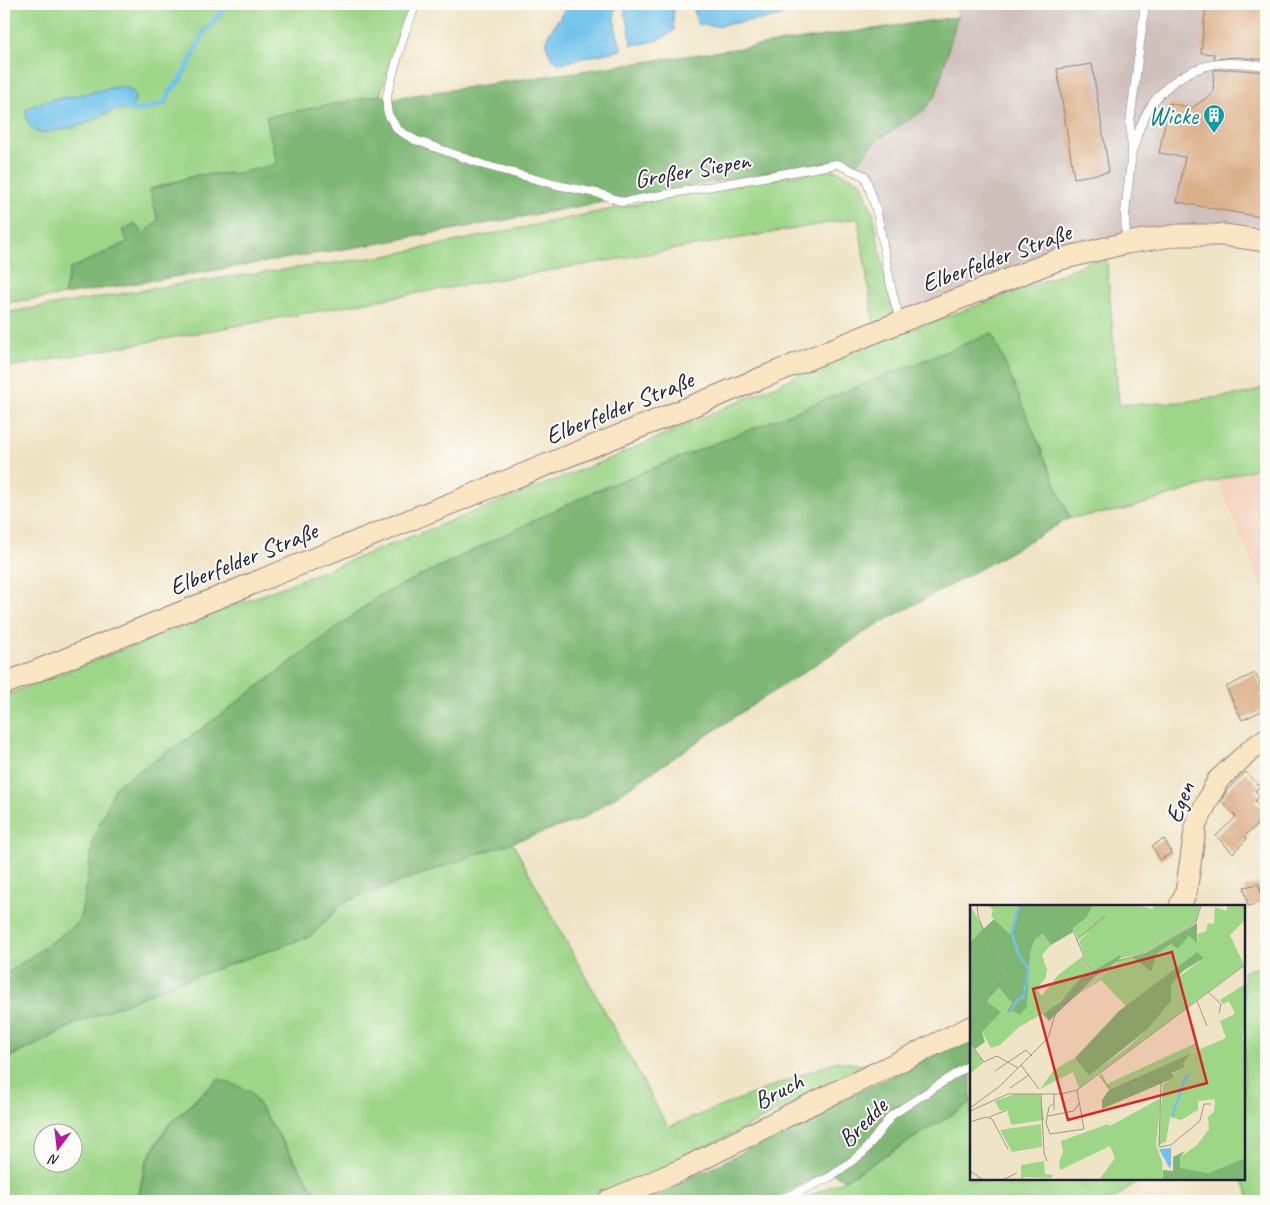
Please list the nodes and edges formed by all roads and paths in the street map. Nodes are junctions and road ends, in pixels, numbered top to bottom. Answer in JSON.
{"nodes":[{"id":1,"x":416,"y":4,"type":"edge"},
{"id":2,"x":1145,"y":4,"type":"edge"},
{"id":3,"x":1266,"y":66,"type":"edge"},
{"id":4,"x":1132,"y":152,"type":"junction"},
{"id":5,"x":1266,"y":241,"type":"edge"},
{"id":6,"x":1126,"y":243,"type":"junction"},
{"id":7,"x":900,"y":322,"type":"junction"},
{"id":8,"x":4,"y":684,"type":"edge"},
{"id":9,"x":1266,"y":740,"type":"edge"},
{"id":10,"x":1180,"y":905,"type":"edge"},
{"id":11,"x":970,"y":1027,"type":"edge"},
{"id":12,"x":970,"y":1065,"type":"edge"},
{"id":13,"x":608,"y":1201,"type":"edge"},
{"id":14,"x":778,"y":1201,"type":"edge"}],
"edges":[{"from":1,"to":7,"type":"lane","name":"Großer Siepen"},
{"from":2,"to":4,"type":"lane"},
{"from":3,"to":4,"type":"lane"},
{"from":4,"to":6,"type":"lane"},
{"from":5,"to":6,"type":"main road","name":"Elberfelder Straße"},
{"from":6,"to":7,"type":"main road","name":"Elberfelder Straße"},
{"from":7,"to":8,"type":"main road","name":"Elberfelder Straße"},
{"from":9,"to":10,"type":"main road","name":"Egen"},
{"from":11,"to":13,"type":"main road","name":"Bruch"},
{"from":12,"to":14,"type":"lane","name":"Bredde"}]}
